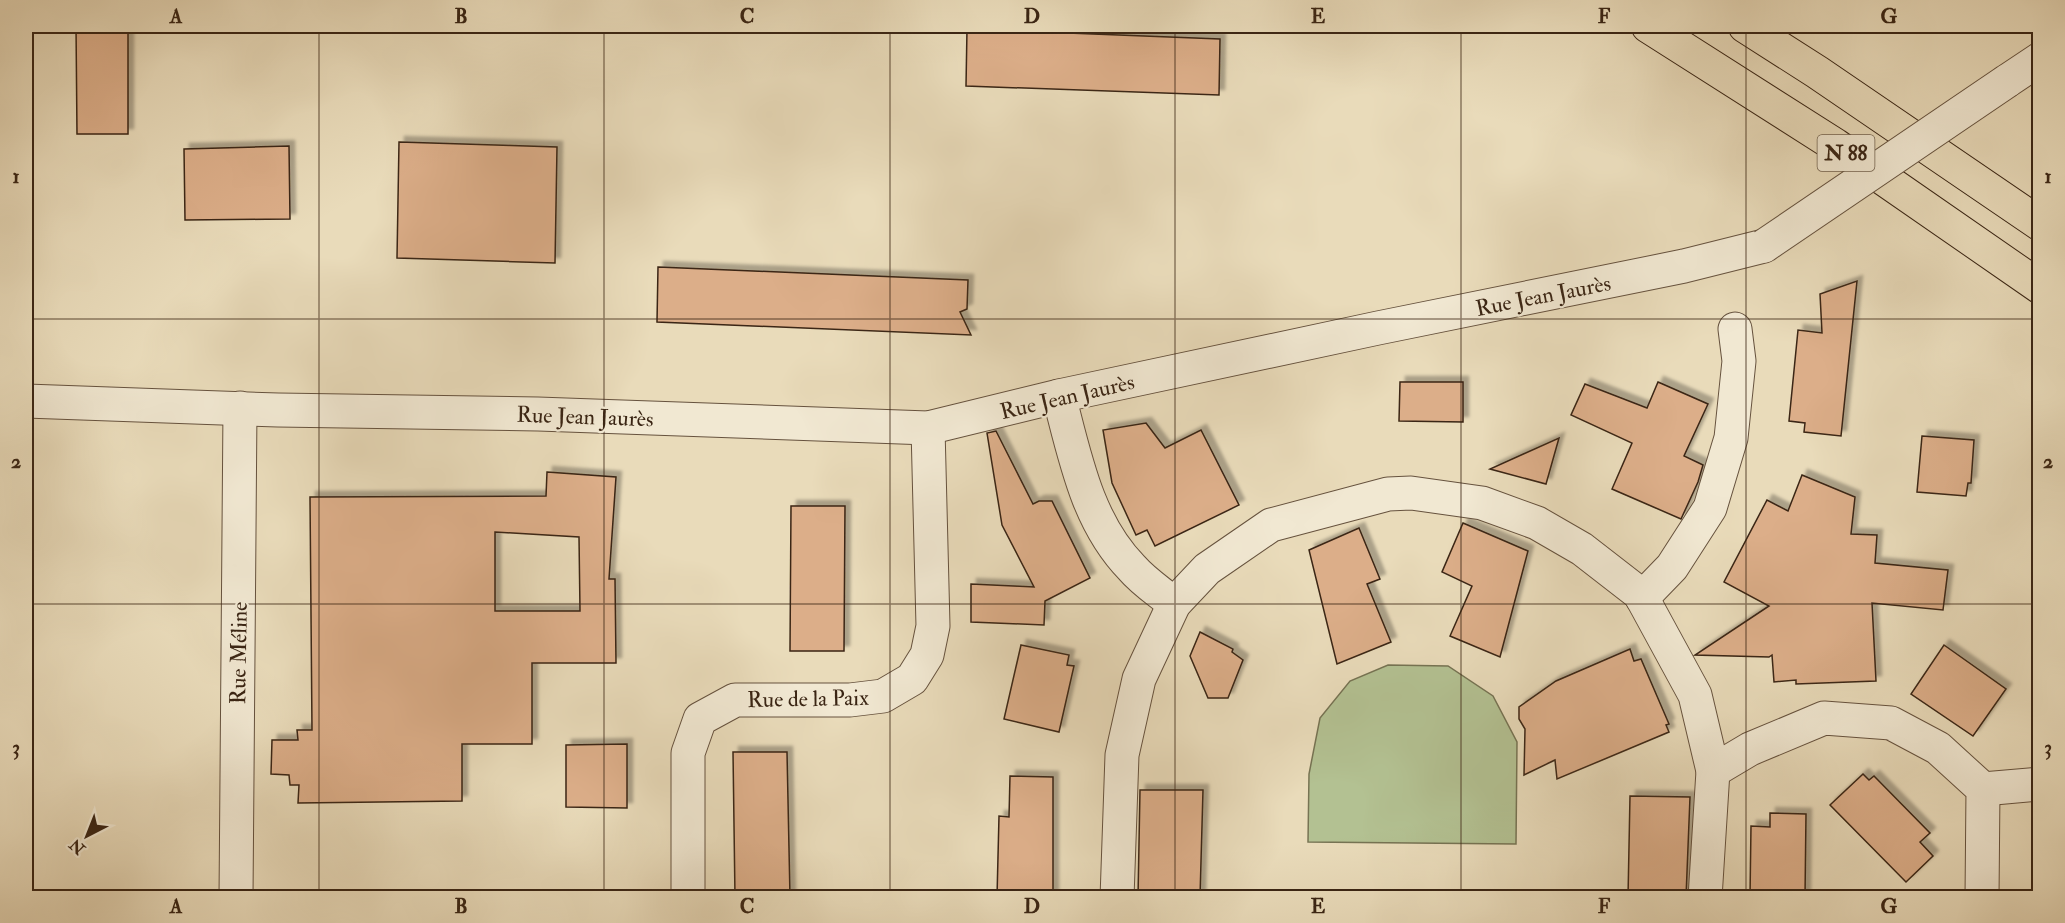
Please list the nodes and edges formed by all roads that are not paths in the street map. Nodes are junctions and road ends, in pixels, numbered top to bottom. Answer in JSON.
{"nodes":[{"id":1,"x":1648,"y":26,"type":"edge"},
{"id":2,"x":1745,"y":26,"type":"edge"},
{"id":3,"x":2039,"y":56,"type":"edge"},
{"id":4,"x":2040,"y":224,"type":"edge"},
{"id":5,"x":2040,"y":286,"type":"edge"},
{"id":6,"x":1735,"y":328,"type":"dead end"},
{"id":7,"x":1059,"y":396,"type":"junction"},
{"id":8,"x":26,"y":400,"type":"edge"},
{"id":9,"x":240,"y":408,"type":"junction"},
{"id":10,"x":928,"y":428,"type":"junction"},
{"id":11,"x":1642,"y":598,"type":"junction"},
{"id":12,"x":1174,"y":604,"type":"junction"},
{"id":13,"x":1713,"y":771,"type":"junction"},
{"id":14,"x":2040,"y":784,"type":"edge"},
{"id":15,"x":1983,"y":789,"type":"junction"},
{"id":16,"x":236,"y":897,"type":"edge"},
{"id":17,"x":687,"y":897,"type":"edge"},
{"id":18,"x":1117,"y":897,"type":"edge"},
{"id":19,"x":1705,"y":897,"type":"edge"},
{"id":20,"x":1982,"y":897,"type":"edge"}],
"edges":[{"from":1,"to":5,"type":"highway","number":"N 88"},
{"from":2,"to":4,"type":"highway","number":"N 88"},
{"from":3,"to":7,"type":"street","name":"Rue Jean Jaurès","bridge":true},
{"from":6,"to":11,"type":"street"},
{"from":7,"to":10,"type":"street","name":"Rue Jean Jaurès"},
{"from":7,"to":12,"type":"street"},
{"from":8,"to":9,"type":"street","name":"Rue Jean Jaurès"},
{"from":9,"to":10,"type":"street","name":"Rue Jean Jaurès"},
{"from":9,"to":16,"type":"street","name":"Rue Méline"},
{"from":10,"to":17,"type":"street","name":"Rue de la Paix"},
{"from":11,"to":12,"type":"street"},
{"from":11,"to":13,"type":"street"},
{"from":12,"to":18,"type":"street"},
{"from":13,"to":15,"type":"street"},
{"from":13,"to":19,"type":"street"},
{"from":14,"to":15,"type":"street"},
{"from":15,"to":20,"type":"street"}]}
